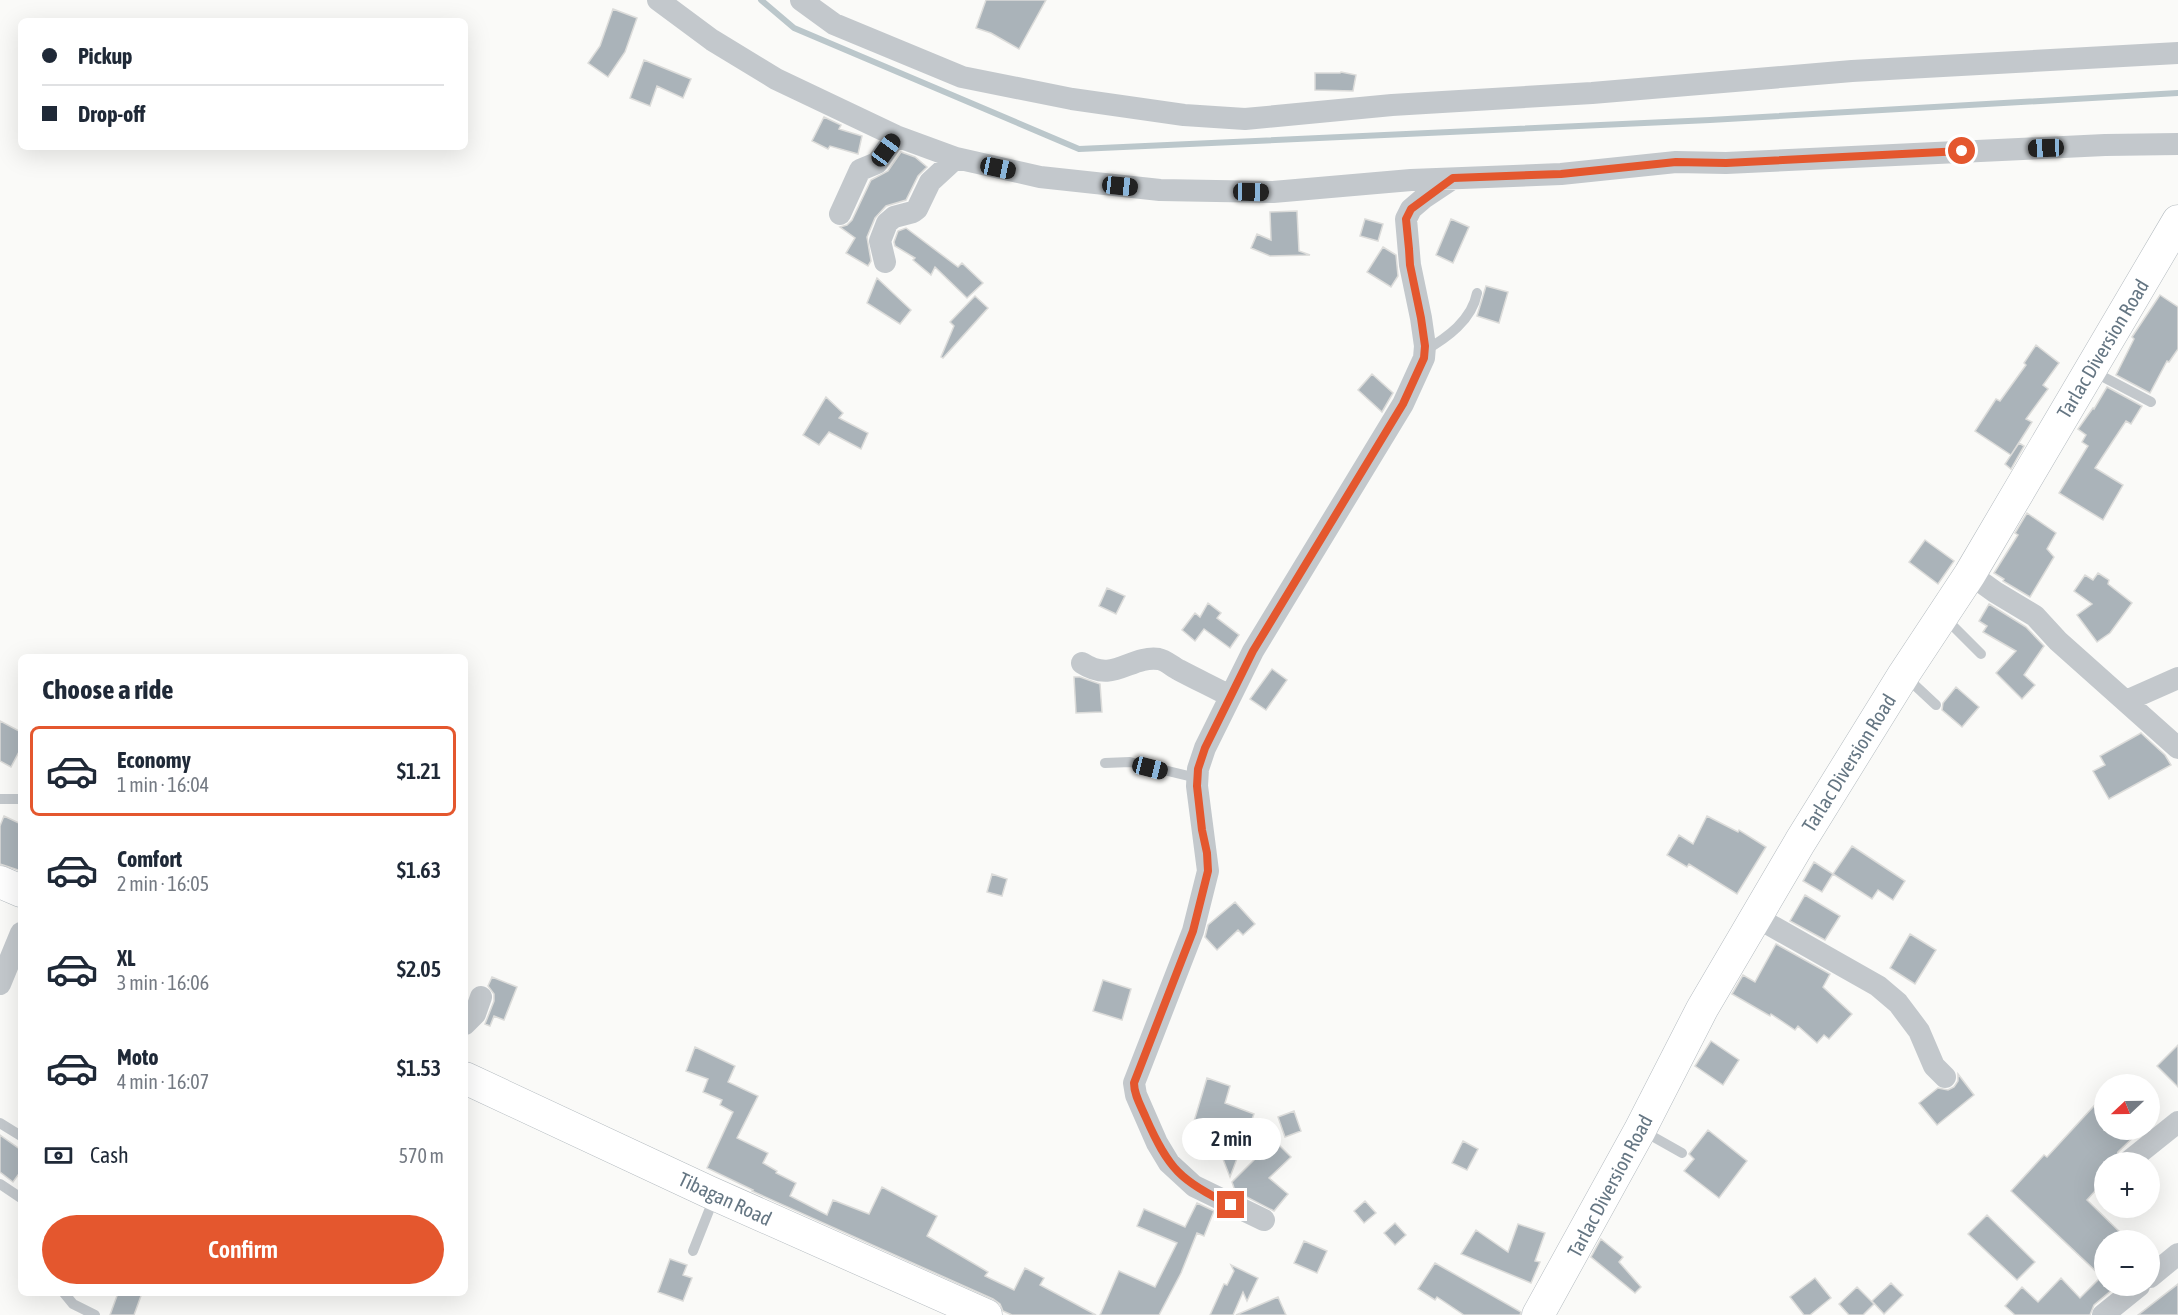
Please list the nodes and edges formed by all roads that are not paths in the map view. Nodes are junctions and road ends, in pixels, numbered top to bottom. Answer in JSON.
{"nodes":[{"id":1,"x":658,"y":0,"type":"edge"},
{"id":2,"x":801,"y":0,"type":"edge"},
{"id":3,"x":2178,"y":53,"type":"edge"},
{"id":4,"x":896,"y":136,"type":"junction"},
{"id":5,"x":2178,"y":144,"type":"edge"},
{"id":6,"x":956,"y":158,"type":"junction"},
{"id":7,"x":1453,"y":178,"type":"junction"},
{"id":8,"x":840,"y":214,"type":"dead end"},
{"id":9,"x":2178,"y":222,"type":"edge"},
{"id":10,"x":885,"y":262,"type":"dead end"},
{"id":11,"x":1477,"y":293,"type":"dead end"},
{"id":12,"x":1424,"y":351,"type":"junction"},
{"id":13,"x":2091,"y":370,"type":"junction"},
{"id":14,"x":2151,"y":402,"type":"dead end"},
{"id":15,"x":1970,"y":573,"type":"junction"},
{"id":16,"x":1942,"y":614,"type":"junction"},
{"id":17,"x":1981,"y":654,"type":"dead end"},
{"id":18,"x":1082,"y":663,"type":"dead end"},
{"id":19,"x":1904,"y":675,"type":"junction"},
{"id":20,"x":2178,"y":678,"type":"edge"},
{"id":21,"x":1230,"y":696,"type":"junction"},
{"id":22,"x":2126,"y":701,"type":"junction"},
{"id":23,"x":1936,"y":705,"type":"dead end"},
{"id":24,"x":2178,"y":748,"type":"edge"},
{"id":25,"x":1105,"y":763,"type":"dead end"},
{"id":26,"x":1197,"y":778,"type":"junction"},
{"id":27,"x":0,"y":799,"type":"edge"},
{"id":28,"x":18,"y":799,"type":"edge"},
{"id":29,"x":0,"y":882,"type":"edge"},
{"id":30,"x":18,"y":890,"type":"edge"},
{"id":31,"x":1756,"y":917,"type":"junction"},
{"id":32,"x":18,"y":940,"type":"edge"},
{"id":33,"x":0,"y":984,"type":"edge"},
{"id":34,"x":481,"y":997,"type":"dead end"},
{"id":35,"x":468,"y":1021,"type":"edge"},
{"id":36,"x":1945,"y":1077,"type":"dead end"},
{"id":37,"x":468,"y":1079,"type":"edge"},
{"id":38,"x":2178,"y":1122,"type":"edge"},
{"id":39,"x":0,"y":1124,"type":"edge"},
{"id":40,"x":1640,"y":1130,"type":"junction"},
{"id":41,"x":18,"y":1134,"type":"edge"},
{"id":42,"x":2140,"y":1152,"type":"edge"},
{"id":43,"x":1682,"y":1153,"type":"dead end"},
{"id":44,"x":0,"y":1184,"type":"edge"},
{"id":45,"x":18,"y":1193,"type":"edge"},
{"id":46,"x":715,"y":1195,"type":"junction"},
{"id":47,"x":1264,"y":1220,"type":"dead end"},
{"id":48,"x":693,"y":1251,"type":"dead end"},
{"id":49,"x":2178,"y":1254,"type":"edge"},
{"id":50,"x":2160,"y":1269,"type":"edge"},
{"id":51,"x":66,"y":1296,"type":"edge"},
{"id":52,"x":2127,"y":1296,"type":"edge"},
{"id":53,"x":96,"y":1315,"type":"edge"},
{"id":54,"x":986,"y":1315,"type":"edge"},
{"id":55,"x":1538,"y":1315,"type":"edge"},
{"id":56,"x":2103,"y":1315,"type":"edge"}],
"edges":[{"from":1,"to":4,"type":"street"},
{"from":2,"to":3,"type":"street"},
{"from":4,"to":6,"type":"street"},
{"from":4,"to":8,"type":"street"},
{"from":5,"to":7,"type":"street"},
{"from":6,"to":7,"type":"street"},
{"from":6,"to":10,"type":"street"},
{"from":7,"to":12,"type":"street"},
{"from":9,"to":13,"type":"main road","name":"Tarlac Diversion Road"},
{"from":11,"to":12,"type":"lane"},
{"from":12,"to":21,"type":"street"},
{"from":13,"to":14,"type":"lane"},
{"from":13,"to":15,"type":"main road","name":"Tarlac Diversion Road"},
{"from":15,"to":16,"type":"main road","name":"Tarlac Diversion Road"},
{"from":15,"to":22,"type":"street"},
{"from":16,"to":17,"type":"lane"},
{"from":16,"to":19,"type":"main road","name":"Tarlac Diversion Road"},
{"from":18,"to":21,"type":"street"},
{"from":19,"to":23,"type":"lane"},
{"from":19,"to":31,"type":"main road","name":"Tarlac Diversion Road"},
{"from":20,"to":22,"type":"street"},
{"from":21,"to":26,"type":"street"},
{"from":22,"to":24,"type":"street"},
{"from":25,"to":26,"type":"lane"},
{"from":26,"to":47,"type":"street"},
{"from":27,"to":28,"type":"lane"},
{"from":29,"to":30,"type":"main road"},
{"from":31,"to":36,"type":"street"},
{"from":31,"to":40,"type":"main road","name":"Tarlac Diversion Road"},
{"from":32,"to":33,"type":"street"},
{"from":34,"to":35,"type":"street"},
{"from":37,"to":46,"type":"main road","name":"Tibagan Road"},
{"from":38,"to":42,"type":"street"},
{"from":39,"to":41,"type":"lane"},
{"from":40,"to":43,"type":"lane"},
{"from":40,"to":55,"type":"main road","name":"Tarlac Diversion Road"},
{"from":44,"to":45,"type":"lane"},
{"from":46,"to":48,"type":"lane"},
{"from":46,"to":54,"type":"main road","name":"Tibagan Road"},
{"from":49,"to":50,"type":"street"},
{"from":51,"to":53,"type":"lane"},
{"from":52,"to":56,"type":"street"}]}
